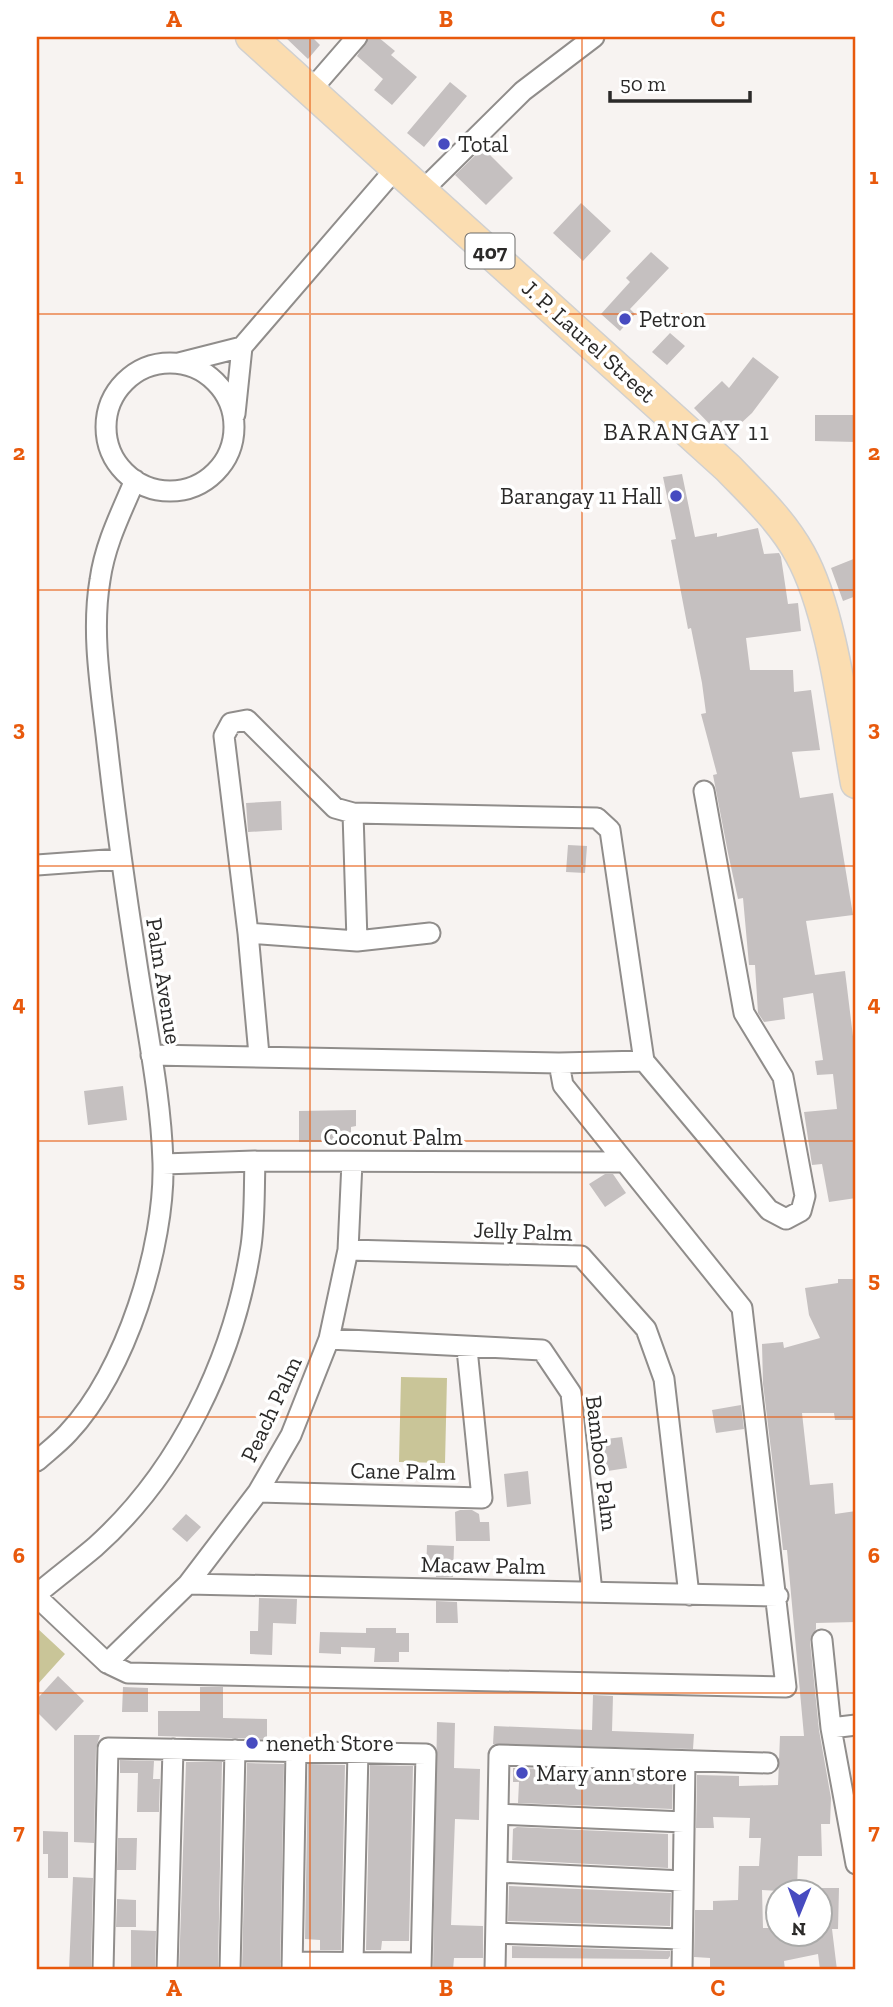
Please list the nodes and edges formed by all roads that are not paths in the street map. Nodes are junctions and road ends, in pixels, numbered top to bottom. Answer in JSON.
{"nodes":[{"id":1,"x":251,"y":37,"type":"edge"},
{"id":2,"x":357,"y":37,"type":"edge"},
{"id":3,"x":594,"y":37,"type":"edge"},
{"id":4,"x":311,"y":90,"type":"junction"},
{"id":5,"x":397,"y":167,"type":"junction"},
{"id":6,"x":423,"y":190,"type":"junction"},
{"id":7,"x":242,"y":347,"type":"junction"},
{"id":8,"x":178,"y":363,"type":"junction"},
{"id":9,"x":234,"y":419,"type":"junction"},
{"id":10,"x":135,"y":480,"type":"junction"},
{"id":11,"x":856,"y":783,"type":"edge"},
{"id":12,"x":704,"y":791,"type":"dead end"},
{"id":13,"x":353,"y":813,"type":"junction"},
{"id":14,"x":120,"y":859,"type":"junction"},
{"id":15,"x":37,"y":865,"type":"edge"},
{"id":16,"x":248,"y":933,"type":"junction"},
{"id":17,"x":430,"y":933,"type":"dead end"},
{"id":18,"x":357,"y":941,"type":"junction"},
{"id":19,"x":151,"y":1055,"type":"junction"},
{"id":20,"x":259,"y":1055,"type":"junction"},
{"id":21,"x":644,"y":1061,"type":"junction"},
{"id":22,"x":559,"y":1063,"type":"junction"},
{"id":23,"x":255,"y":1161,"type":"junction"},
{"id":24,"x":623,"y":1161,"type":"junction"},
{"id":25,"x":352,"y":1162,"type":"junction"},
{"id":26,"x":163,"y":1164,"type":"junction"},
{"id":27,"x":348,"y":1250,"type":"junction"},
{"id":28,"x":329,"y":1339,"type":"junction"},
{"id":29,"x":467,"y":1349,"type":"junction"},
{"id":30,"x":37,"y":1461,"type":"edge"},
{"id":31,"x":258,"y":1492,"type":"junction"},
{"id":32,"x":188,"y":1584,"type":"junction"},
{"id":33,"x":592,"y":1592,"type":"junction"},
{"id":34,"x":37,"y":1595,"type":"edge"},
{"id":35,"x":689,"y":1595,"type":"junction"},
{"id":36,"x":778,"y":1596,"type":"junction"},
{"id":37,"x":822,"y":1640,"type":"dead end"},
{"id":38,"x":107,"y":1663,"type":"junction"},
{"id":39,"x":856,"y":1725,"type":"edge"},
{"id":40,"x":831,"y":1728,"type":"junction"},
{"id":41,"x":173,"y":1749,"type":"junction"},
{"id":42,"x":235,"y":1751,"type":"junction"},
{"id":43,"x":296,"y":1751,"type":"junction"},
{"id":44,"x":358,"y":1752,"type":"junction"},
{"id":45,"x":685,"y":1760,"type":"junction"},
{"id":46,"x":768,"y":1763,"type":"dead end"},
{"id":47,"x":498,"y":1814,"type":"junction"},
{"id":48,"x":684,"y":1822,"type":"junction"},
{"id":49,"x":856,"y":1864,"type":"edge"},
{"id":50,"x":497,"y":1872,"type":"junction"},
{"id":51,"x":683,"y":1881,"type":"junction"},
{"id":52,"x":496,"y":1933,"type":"junction"},
{"id":53,"x":682,"y":1939,"type":"junction"},
{"id":54,"x":353,"y":1962,"type":"junction"},
{"id":55,"x":292,"y":1966,"type":"edge"},
{"id":56,"x":421,"y":1967,"type":"edge"},
{"id":57,"x":103,"y":1970,"type":"edge"},
{"id":58,"x":167,"y":1970,"type":"edge"},
{"id":59,"x":230,"y":1970,"type":"edge"},
{"id":60,"x":495,"y":1970,"type":"edge"},
{"id":61,"x":682,"y":1970,"type":"edge"}],
"edges":[{"from":1,"to":4,"type":"main road","name":"J. P. Laurel Street","number":"407"},
{"from":2,"to":4,"type":"street"},
{"from":3,"to":6,"type":"street"},
{"from":4,"to":5,"type":"main road","name":"J. P. Laurel Street","number":"407"},
{"from":5,"to":6,"type":"main road","name":"J. P. Laurel Street","number":"407"},
{"from":5,"to":7,"type":"street"},
{"from":6,"to":11,"type":"main road","name":"J. P. Laurel Street","number":"407"},
{"from":7,"to":8,"type":"street"},
{"from":7,"to":9,"type":"street"},
{"from":8,"to":9,"type":"street"},
{"from":8,"to":10,"type":"street"},
{"from":9,"to":10,"type":"street"},
{"from":10,"to":14,"type":"street","name":"Palm Avenue"},
{"from":12,"to":21,"type":"street"},
{"from":13,"to":16,"type":"street"},
{"from":13,"to":18,"type":"street"},
{"from":13,"to":21,"type":"street"},
{"from":14,"to":15,"type":"street"},
{"from":14,"to":19,"type":"street","name":"Palm Avenue"},
{"from":16,"to":18,"type":"street"},
{"from":16,"to":20,"type":"street"},
{"from":17,"to":18,"type":"street"},
{"from":19,"to":20,"type":"street"},
{"from":19,"to":26,"type":"street","name":"Palm Avenue"},
{"from":20,"to":22,"type":"street"},
{"from":21,"to":22,"type":"street"},
{"from":22,"to":24,"type":"street"},
{"from":23,"to":25,"type":"street","name":"Coconut Palm"},
{"from":23,"to":26,"type":"street","name":"Coconut Palm"},
{"from":23,"to":34,"type":"street"},
{"from":24,"to":25,"type":"street","name":"Coconut Palm"},
{"from":24,"to":36,"type":"street"},
{"from":25,"to":27,"type":"street","name":"Peach Palm"},
{"from":26,"to":30,"type":"street","name":"Palm Avenue"},
{"from":27,"to":28,"type":"street","name":"Peach Palm"},
{"from":27,"to":35,"type":"street","name":"Jelly Palm"},
{"from":28,"to":29,"type":"street","name":"Bamboo Palm"},
{"from":28,"to":31,"type":"street","name":"Peach Palm"},
{"from":29,"to":31,"type":"street","name":"Cane Palm"},
{"from":29,"to":33,"type":"street","name":"Bamboo Palm"},
{"from":31,"to":32,"type":"street","name":"Peach Palm"},
{"from":32,"to":33,"type":"street","name":"Macaw Palm"},
{"from":32,"to":38,"type":"street","name":"Peach Palm"},
{"from":33,"to":35,"type":"street","name":"Macaw Palm"},
{"from":34,"to":38,"type":"street"},
{"from":35,"to":36,"type":"street","name":"Macaw Palm"},
{"from":36,"to":38,"type":"street"},
{"from":37,"to":40,"type":"street"},
{"from":39,"to":40,"type":"street"},
{"from":40,"to":49,"type":"street"},
{"from":41,"to":42,"type":"street"},
{"from":41,"to":57,"type":"street"},
{"from":41,"to":58,"type":"street"},
{"from":42,"to":43,"type":"street"},
{"from":42,"to":59,"type":"street"},
{"from":43,"to":44,"type":"street"},
{"from":43,"to":55,"type":"street"},
{"from":44,"to":54,"type":"street"},
{"from":44,"to":56,"type":"street"},
{"from":45,"to":46,"type":"street"},
{"from":45,"to":47,"type":"street"},
{"from":45,"to":48,"type":"street"},
{"from":47,"to":48,"type":"street"},
{"from":47,"to":50,"type":"street"},
{"from":48,"to":51,"type":"street"},
{"from":50,"to":51,"type":"street"},
{"from":50,"to":52,"type":"street"},
{"from":51,"to":53,"type":"street"},
{"from":52,"to":53,"type":"street"},
{"from":52,"to":60,"type":"street"},
{"from":53,"to":61,"type":"street"},
{"from":54,"to":55,"type":"street"},
{"from":54,"to":56,"type":"street"}]}
